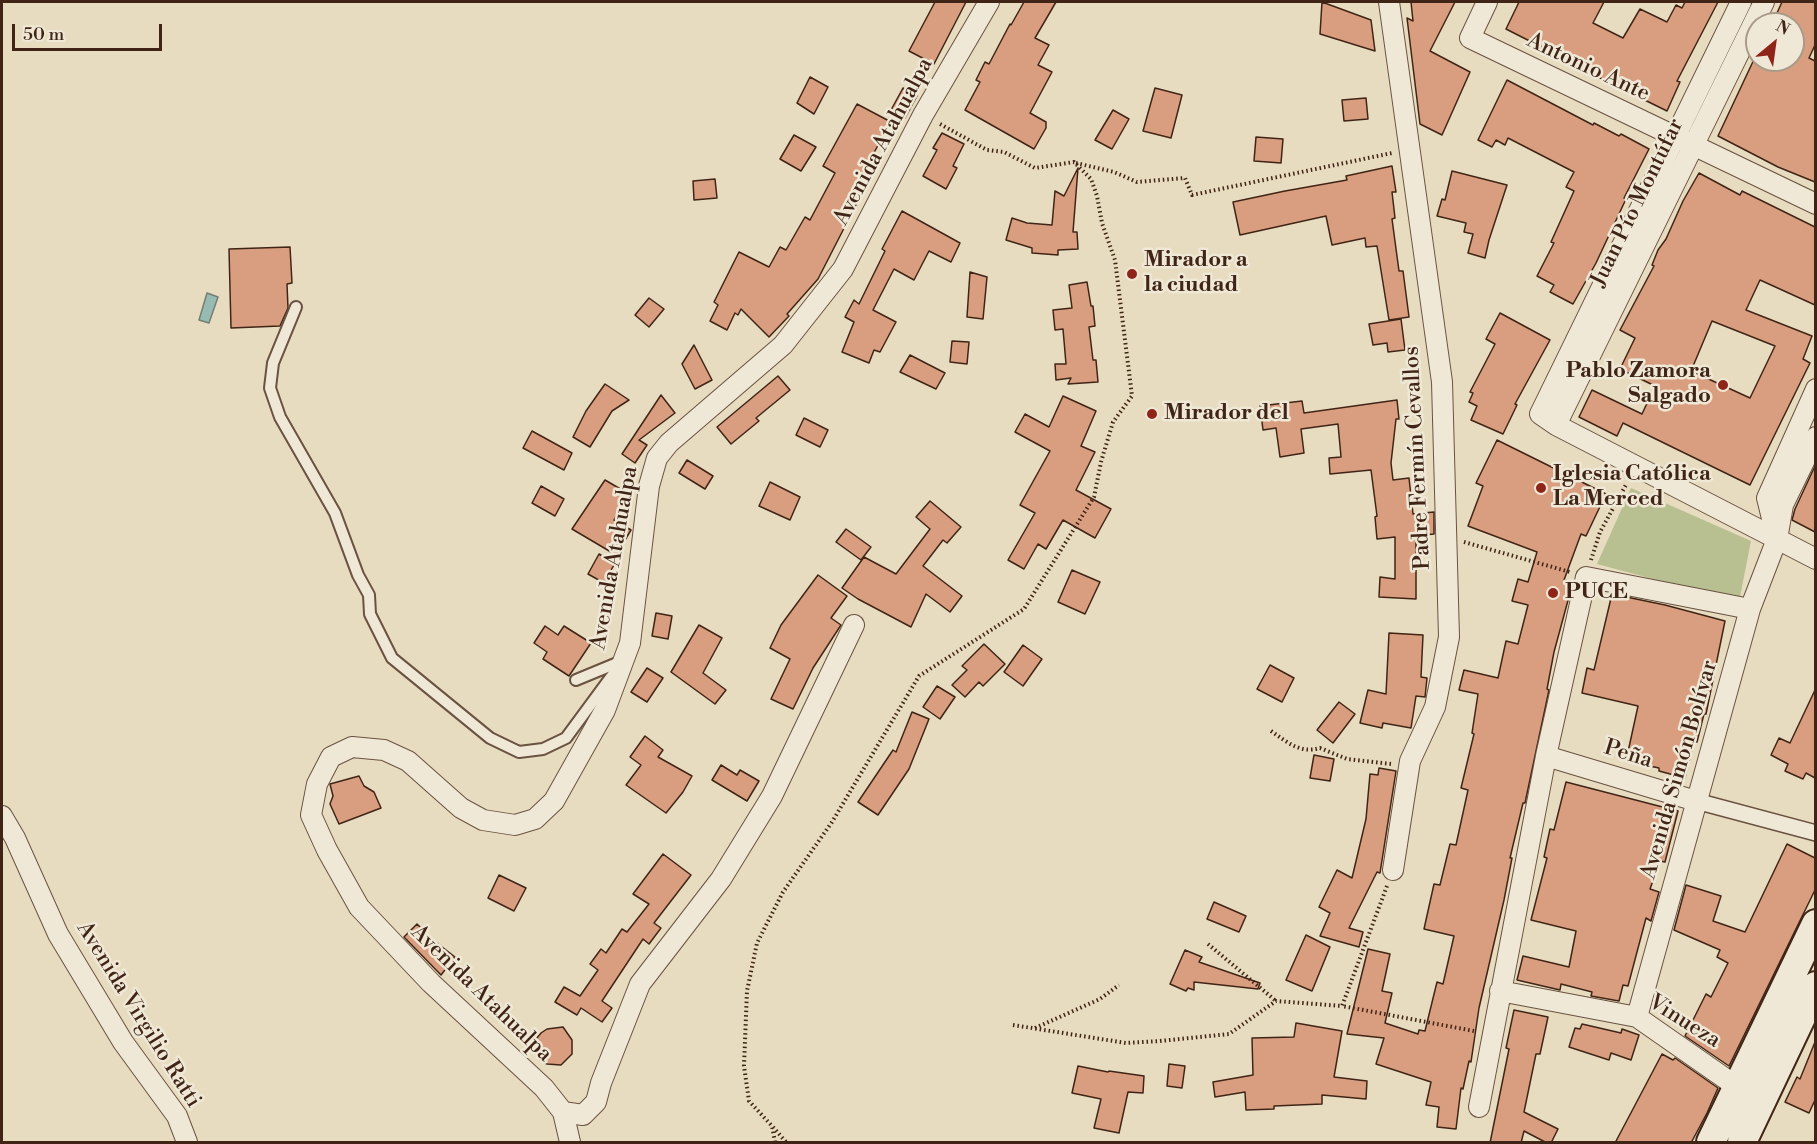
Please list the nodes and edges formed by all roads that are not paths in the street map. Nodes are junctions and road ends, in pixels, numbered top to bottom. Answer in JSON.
{"nodes":[{"id":1,"x":989,"y":2,"type":"edge"},
{"id":2,"x":1389,"y":2,"type":"edge"},
{"id":3,"x":1487,"y":2,"type":"edge"},
{"id":4,"x":1741,"y":2,"type":"edge"},
{"id":5,"x":1764,"y":2,"type":"edge"},
{"id":6,"x":1676,"y":136,"type":"junction"},
{"id":7,"x":1693,"y":145,"type":"junction"},
{"id":8,"x":1815,"y":204,"type":"edge"},
{"id":9,"x":296,"y":307,"type":"dead end"},
{"id":10,"x":1815,"y":389,"type":"edge"},
{"id":11,"x":1548,"y":419,"type":"junction"},
{"id":12,"x":1815,"y":437,"type":"edge"},
{"id":13,"x":1777,"y":539,"type":"junction"},
{"id":14,"x":1815,"y":560,"type":"edge"},
{"id":15,"x":1750,"y":609,"type":"junction"},
{"id":16,"x":855,"y":625,"type":"dead end"},
{"id":17,"x":623,"y":661,"type":"junction"},
{"id":18,"x":576,"y":680,"type":"dead end"},
{"id":19,"x":1546,"y":756,"type":"junction"},
{"id":20,"x":1696,"y":801,"type":"junction"},
{"id":21,"x":2,"y":816,"type":"edge"},
{"id":22,"x":1815,"y":833,"type":"edge"},
{"id":23,"x":1393,"y":870,"type":"road end"},
{"id":24,"x":1815,"y":924,"type":"edge"},
{"id":25,"x":1815,"y":986,"type":"edge"},
{"id":26,"x":1500,"y":991,"type":"junction"},
{"id":27,"x":1637,"y":1017,"type":"junction"},
{"id":28,"x":1750,"y":1095,"type":"junction"},
{"id":29,"x":1479,"y":1107,"type":"dead end"},
{"id":30,"x":563,"y":1112,"type":"junction"},
{"id":31,"x":187,"y":1143,"type":"edge"},
{"id":32,"x":570,"y":1143,"type":"edge"},
{"id":33,"x":1711,"y":1143,"type":"edge"},
{"id":34,"x":1742,"y":1143,"type":"edge"}],
"edges":[{"from":1,"to":17,"type":"street","name":"Avenida Atahualpa"},
{"from":2,"to":23,"type":"street","name":"Padre Fermín Cevallos"},
{"from":3,"to":6,"type":"street","name":"Antonio Ante"},
{"from":4,"to":6,"type":"street","name":"Juan Pío Montúfar"},
{"from":5,"to":7,"type":"street","name":"Juan Pío Montúfar"},
{"from":6,"to":7,"type":"street","name":"Antonio Ante"},
{"from":6,"to":11,"type":"street","name":"Juan Pío Montúfar"},
{"from":7,"to":8,"type":"street","name":"Antonio Ante"},
{"from":7,"to":11,"type":"street","name":"Juan Pío Montúfar"},
{"from":9,"to":17,"type":"lane"},
{"from":10,"to":13,"type":"street"},
{"from":11,"to":13,"type":"street"},
{"from":12,"to":13,"type":"street","name":"Avenida Simón Bolívar"},
{"from":13,"to":14,"type":"street"},
{"from":13,"to":15,"type":"street","name":"Avenida Simón Bolívar"},
{"from":15,"to":19,"type":"street"},
{"from":15,"to":20,"type":"street","name":"Avenida Simón Bolívar"},
{"from":16,"to":30,"type":"street"},
{"from":17,"to":18,"type":"lane"},
{"from":17,"to":30,"type":"street","name":"Avenida Atahualpa"},
{"from":19,"to":20,"type":"street","name":"Peña"},
{"from":19,"to":26,"type":"street"},
{"from":20,"to":22,"type":"street"},
{"from":20,"to":27,"type":"street","name":"Avenida Simón Bolívar"},
{"from":21,"to":31,"type":"street","name":"Avenida Virgilio Ratti"},
{"from":24,"to":28,"type":"main road"},
{"from":25,"to":28,"type":"main road"},
{"from":26,"to":27,"type":"street","name":"Vinueza"},
{"from":26,"to":29,"type":"street"},
{"from":27,"to":28,"type":"street","name":"Vinueza"},
{"from":28,"to":33,"type":"main road"},
{"from":28,"to":34,"type":"main road"},
{"from":30,"to":32,"type":"street","name":"Avenida Atahualpa"}]}
